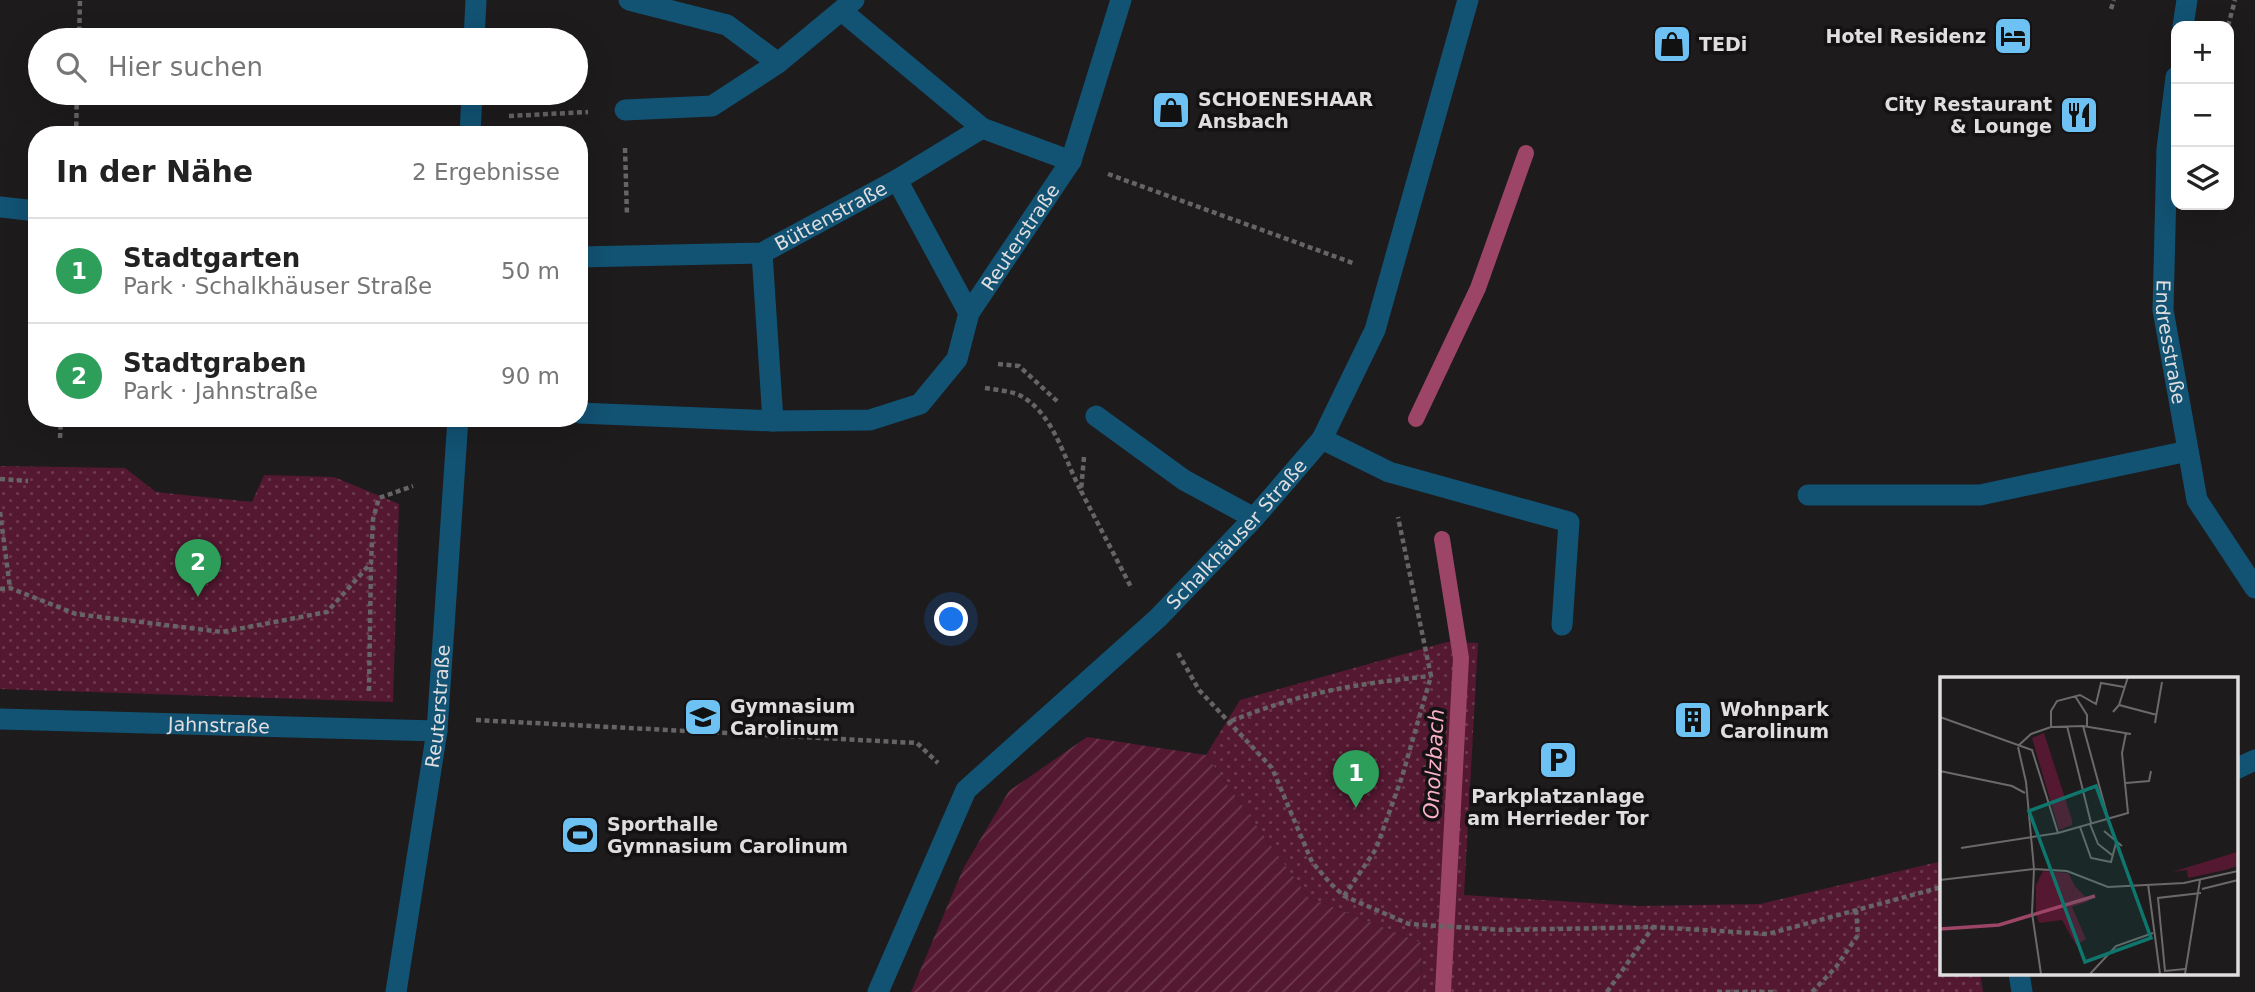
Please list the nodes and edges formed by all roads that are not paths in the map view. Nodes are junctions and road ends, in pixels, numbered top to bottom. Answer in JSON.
{"nodes":[{"id":1,"x":476,"y":0,"type":"edge"},
{"id":2,"x":629,"y":0,"type":"edge"},
{"id":3,"x":1121,"y":0,"type":"edge"},
{"id":4,"x":1468,"y":0,"type":"edge"},
{"id":5,"x":2187,"y":0,"type":"edge"},
{"id":6,"x":848,"y":6,"type":"edge"},
{"id":7,"x":2184,"y":21,"type":"edge"},
{"id":8,"x":475,"y":28,"type":"edge"},
{"id":9,"x":778,"y":63,"type":"junction"},
{"id":10,"x":2175,"y":84,"type":"edge"},
{"id":11,"x":471,"y":105,"type":"edge"},
{"id":12,"x":625,"y":110,"type":"road end"},
{"id":13,"x":470,"y":126,"type":"edge"},
{"id":14,"x":982,"y":128,"type":"junction"},
{"id":15,"x":1071,"y":161,"type":"junction"},
{"id":16,"x":897,"y":180,"type":"junction"},
{"id":17,"x":0,"y":206,"type":"edge"},
{"id":18,"x":28,"y":210,"type":"edge"},
{"id":19,"x":762,"y":253,"type":"junction"},
{"id":20,"x":588,"y":257,"type":"edge"},
{"id":21,"x":969,"y":313,"type":"junction"},
{"id":22,"x":588,"y":413,"type":"edge"},
{"id":23,"x":1096,"y":416,"type":"dead end"},
{"id":24,"x":773,"y":421,"type":"junction"},
{"id":25,"x":457,"y":427,"type":"edge"},
{"id":26,"x":1322,"y":439,"type":"junction"},
{"id":27,"x":2188,"y":451,"type":"junction"},
{"id":28,"x":1808,"y":495,"type":"dead end"},
{"id":29,"x":1254,"y":518,"type":"junction"},
{"id":30,"x":2255,"y":588,"type":"edge"},
{"id":31,"x":1562,"y":625,"type":"dead end"},
{"id":32,"x":0,"y":719,"type":"edge"},
{"id":33,"x":437,"y":731,"type":"junction"},
{"id":34,"x":2255,"y":760,"type":"edge"},
{"id":35,"x":2238,"y":768,"type":"edge"},
{"id":36,"x":2019,"y":974,"type":"edge"},
{"id":37,"x":396,"y":992,"type":"edge"},
{"id":38,"x":878,"y":992,"type":"edge"},
{"id":39,"x":2022,"y":992,"type":"edge"}],
"edges":[{"from":1,"to":8,"type":"street"},
{"from":2,"to":9,"type":"street"},
{"from":3,"to":15,"type":"street","name":"Reuterstraße"},
{"from":4,"to":26,"type":"street","name":"Schalkhäuser Straße"},
{"from":5,"to":7,"type":"street"},
{"from":6,"to":9,"type":"street"},
{"from":6,"to":14,"type":"street","name":"Reuterstraße"},
{"from":9,"to":12,"type":"street"},
{"from":10,"to":27,"type":"street","name":"Endresstraße"},
{"from":11,"to":13,"type":"street"},
{"from":14,"to":15,"type":"street","name":"Reuterstraße"},
{"from":14,"to":16,"type":"street","name":"Büttenstraße"},
{"from":15,"to":21,"type":"street","name":"Reuterstraße"},
{"from":16,"to":19,"type":"street","name":"Büttenstraße"},
{"from":16,"to":21,"type":"street","name":"Reuterstraße"},
{"from":17,"to":18,"type":"street"},
{"from":19,"to":20,"type":"street","name":"Büttenstraße"},
{"from":19,"to":24,"type":"street"},
{"from":21,"to":24,"type":"street","name":"Reuterstraße"},
{"from":22,"to":24,"type":"street","name":"Reuterstraße"},
{"from":23,"to":29,"type":"street"},
{"from":25,"to":33,"type":"street","name":"Reuterstraße"},
{"from":26,"to":29,"type":"street","name":"Schalkhäuser Straße"},
{"from":26,"to":31,"type":"street"},
{"from":27,"to":28,"type":"street"},
{"from":27,"to":30,"type":"street","name":"Endresstraße"},
{"from":29,"to":38,"type":"street","name":"Schalkhäuser Straße"},
{"from":32,"to":33,"type":"street","name":"Jahnstraße"},
{"from":33,"to":37,"type":"street","name":"Reuterstraße"},
{"from":34,"to":35,"type":"street"},
{"from":36,"to":39,"type":"street"}]}
